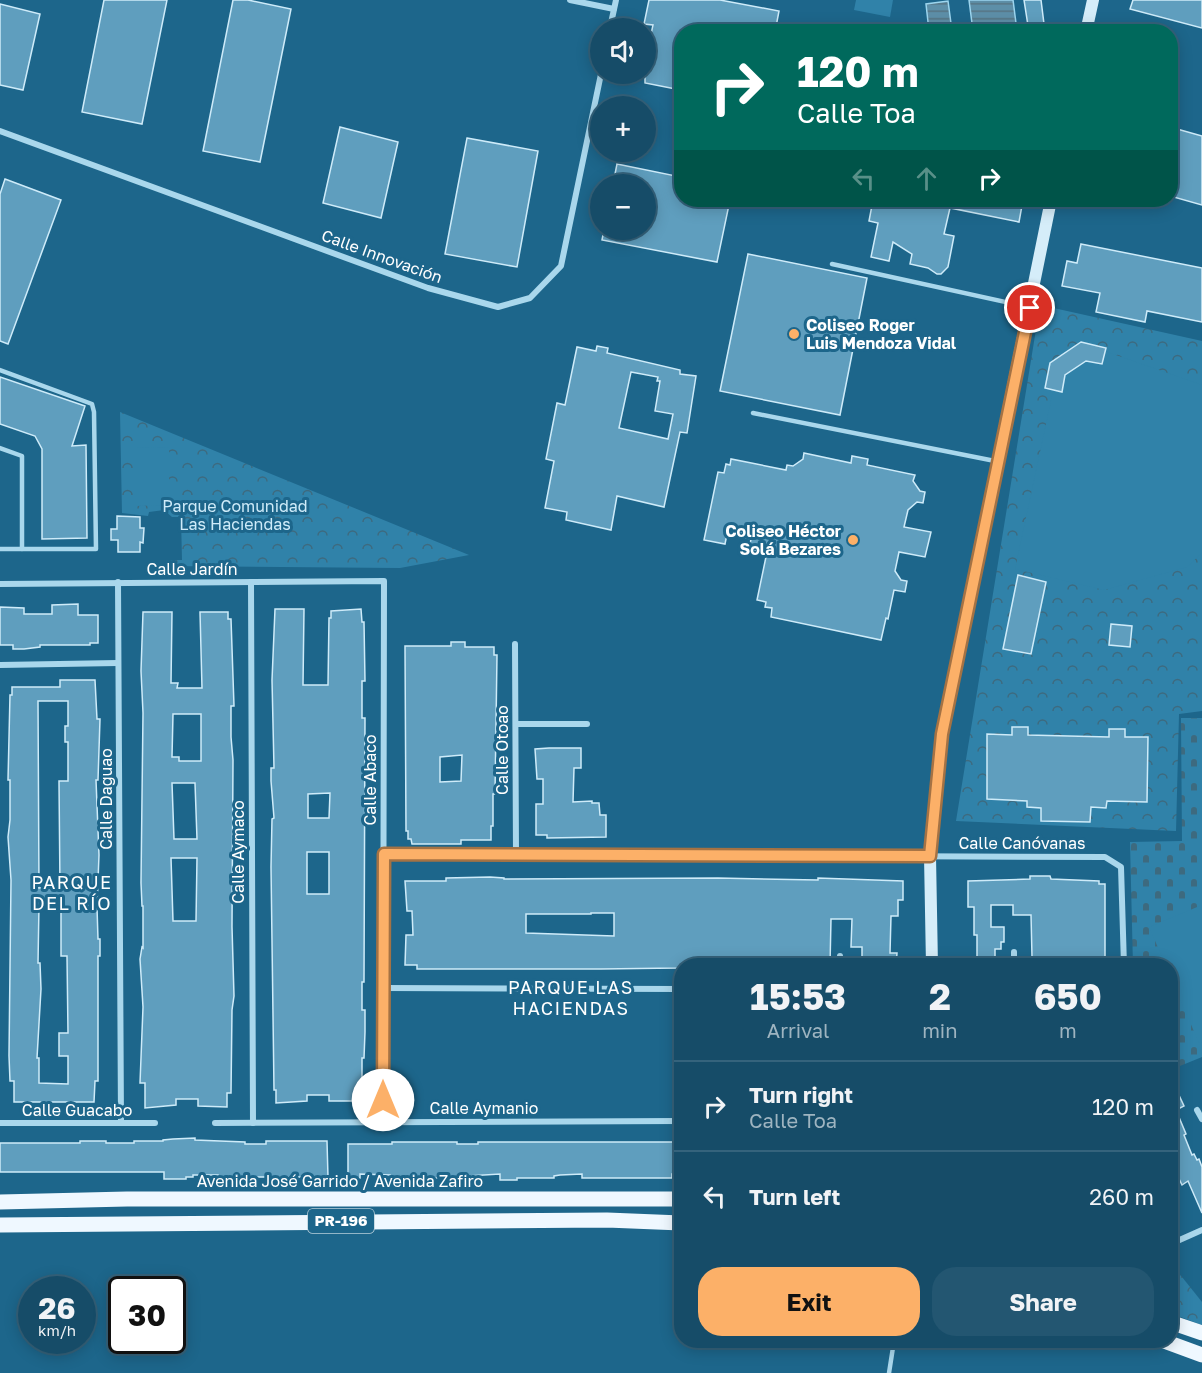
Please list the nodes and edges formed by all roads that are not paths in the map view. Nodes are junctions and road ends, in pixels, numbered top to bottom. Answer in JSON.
{"nodes":[{"id":1,"x":570,"y":0,"type":"edge"},
{"id":2,"x":616,"y":0,"type":"edge"},
{"id":3,"x":1093,"y":0,"type":"edge"},
{"id":4,"x":614,"y":9,"type":"junction"},
{"id":5,"x":612,"y":18,"type":"edge"},
{"id":6,"x":1088,"y":24,"type":"edge"},
{"id":7,"x":599,"y":84,"type":"edge"},
{"id":8,"x":0,"y":131,"type":"edge"},
{"id":9,"x":1050,"y":207,"type":"edge"},
{"id":10,"x":832,"y":264,"type":"dead end"},
{"id":11,"x":1030,"y":308,"type":"junction"},
{"id":12,"x":0,"y":370,"type":"edge"},
{"id":13,"x":753,"y":412,"type":"dead end"},
{"id":14,"x":0,"y":448,"type":"edge"},
{"id":15,"x":998,"y":462,"type":"junction"},
{"id":16,"x":0,"y":549,"type":"edge"},
{"id":17,"x":22,"y":549,"type":"junction"},
{"id":18,"x":384,"y":581,"type":"joint"},
{"id":19,"x":118,"y":582,"type":"junction"},
{"id":20,"x":251,"y":582,"type":"junction"},
{"id":21,"x":0,"y":584,"type":"edge"},
{"id":22,"x":515,"y":644,"type":"dead end"},
{"id":23,"x":118,"y":663,"type":"junction"},
{"id":24,"x":0,"y":665,"type":"edge"},
{"id":25,"x":516,"y":724,"type":"junction"},
{"id":26,"x":587,"y":724,"type":"dead end"},
{"id":27,"x":384,"y":854,"type":"junction"},
{"id":28,"x":516,"y":855,"type":"junction"},
{"id":29,"x":930,"y":856,"type":"junction"},
{"id":30,"x":1014,"y":952,"type":"dead end"},
{"id":31,"x":932,"y":958,"type":"edge"},
{"id":32,"x":1014,"y":958,"type":"edge"},
{"id":33,"x":1124,"y":958,"type":"edge"},
{"id":34,"x":383,"y":988,"type":"junction"},
{"id":35,"x":674,"y":989,"type":"edge"},
{"id":36,"x":1197,"y":1110,"type":"dead end"},
{"id":37,"x":1202,"y":1119,"type":"edge"},
{"id":38,"x":674,"y":1121,"type":"edge"},
{"id":39,"x":383,"y":1122,"type":"junction"},
{"id":40,"x":0,"y":1123,"type":"edge"},
{"id":41,"x":122,"y":1123,"type":"junction"},
{"id":42,"x":155,"y":1123,"type":"dead end"},
{"id":43,"x":215,"y":1123,"type":"dead end"},
{"id":44,"x":253,"y":1123,"type":"junction"},
{"id":45,"x":674,"y":1199,"type":"edge"},
{"id":46,"x":0,"y":1202,"type":"edge"},
{"id":47,"x":674,"y":1223,"type":"edge"},
{"id":48,"x":0,"y":1225,"type":"edge"},
{"id":49,"x":1202,"y":1230,"type":"edge"},
{"id":50,"x":1178,"y":1241,"type":"edge"},
{"id":51,"x":1178,"y":1325,"type":"edge"},
{"id":52,"x":1202,"y":1333,"type":"edge"},
{"id":53,"x":1178,"y":1346,"type":"edge"},
{"id":54,"x":893,"y":1348,"type":"edge"},
{"id":55,"x":1202,"y":1354,"type":"edge"},
{"id":56,"x":889,"y":1373,"type":"edge"}],
"edges":[{"from":1,"to":4,"type":"street"},
{"from":2,"to":4,"type":"street"},
{"from":3,"to":6,"type":"street"},
{"from":4,"to":5,"type":"street"},
{"from":7,"to":8,"type":"street","name":"Calle Innovación"},
{"from":9,"to":11,"type":"street"},
{"from":10,"to":11,"type":"lane"},
{"from":11,"to":15,"type":"street"},
{"from":12,"to":17,"type":"lane"},
{"from":13,"to":15,"type":"lane"},
{"from":14,"to":17,"type":"lane"},
{"from":15,"to":29,"type":"street"},
{"from":16,"to":17,"type":"lane"},
{"from":18,"to":20,"type":"street","name":"Calle Jardín"},
{"from":18,"to":27,"type":"street","name":"Calle Abaco"},
{"from":19,"to":20,"type":"street","name":"Calle Jardín"},
{"from":19,"to":21,"type":"street","name":"Calle Jardín"},
{"from":19,"to":23,"type":"street","name":"Calle Daguao"},
{"from":20,"to":44,"type":"street","name":"Calle Aymaco"},
{"from":22,"to":25,"type":"street","name":"Calle Otoao"},
{"from":23,"to":24,"type":"street"},
{"from":23,"to":41,"type":"street","name":"Calle Daguao"},
{"from":25,"to":26,"type":"street"},
{"from":25,"to":28,"type":"street","name":"Calle Otoao"},
{"from":27,"to":28,"type":"street"},
{"from":27,"to":34,"type":"street","name":"Calle Abaco"},
{"from":28,"to":29,"type":"street"},
{"from":29,"to":31,"type":"street"},
{"from":29,"to":33,"type":"street","name":"Calle Canóvanas"},
{"from":30,"to":32,"type":"street"},
{"from":34,"to":35,"type":"street"},
{"from":34,"to":39,"type":"street","name":"Calle Abaco"},
{"from":36,"to":37,"type":"street"},
{"from":38,"to":39,"type":"street","name":"Calle Aymanio"},
{"from":39,"to":44,"type":"street","name":"Calle Aymanio"},
{"from":40,"to":41,"type":"street","name":"Calle Guacabo"},
{"from":41,"to":42,"type":"street","name":"Calle Guacabo"},
{"from":43,"to":44,"type":"street","name":"Calle Aymanio"},
{"from":45,"to":46,"type":"main road","name":"Avenida José Garrido / Avenida Zafiro","number":"PR-196"},
{"from":47,"to":48,"type":"main road","number":"PR-196"},
{"from":49,"to":50,"type":"street"},
{"from":51,"to":52,"type":"main road"},
{"from":53,"to":55,"type":"main road"},
{"from":54,"to":56,"type":"lane"}]}
